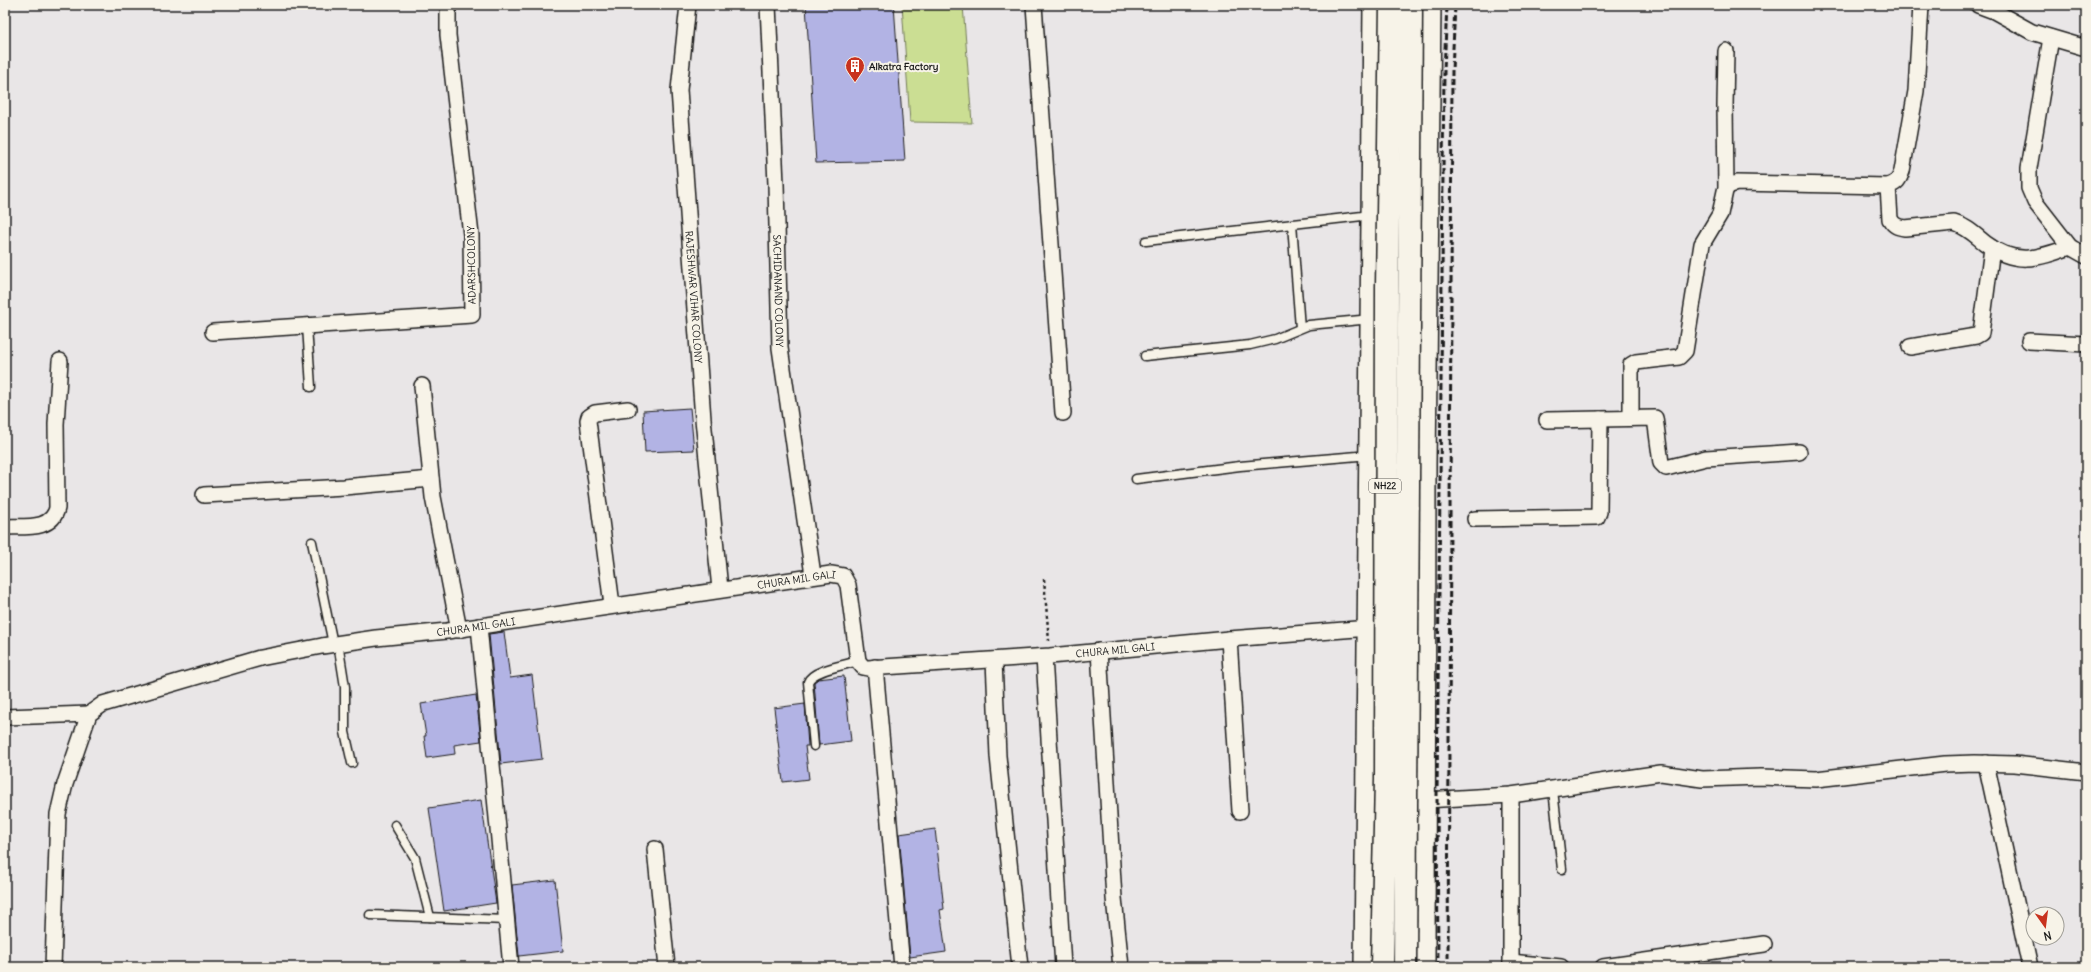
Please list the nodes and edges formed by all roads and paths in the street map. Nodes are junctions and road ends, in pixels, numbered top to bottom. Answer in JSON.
{"nodes":[{"id":1,"x":448,"y":5,"type":"edge"},
{"id":2,"x":688,"y":5,"type":"edge"},
{"id":3,"x":768,"y":5,"type":"edge"},
{"id":4,"x":1034,"y":5,"type":"edge"},
{"id":5,"x":1374,"y":5,"type":"edge"},
{"id":6,"x":1391,"y":5,"type":"edge"},
{"id":7,"x":1411,"y":5,"type":"edge"},
{"id":8,"x":1430,"y":5,"type":"edge"},
{"id":9,"x":1921,"y":5,"type":"edge"},
{"id":10,"x":1978,"y":5,"type":"edge"},
{"id":11,"x":2051,"y":38,"type":"junction"},
{"id":12,"x":2086,"y":48,"type":"edge"},
{"id":13,"x":1726,"y":51,"type":"dead end"},
{"id":14,"x":1888,"y":186,"type":"junction"},
{"id":15,"x":1726,"y":188,"type":"junction"},
{"id":16,"x":1372,"y":215,"type":"junction"},
{"id":17,"x":1292,"y":224,"type":"junction"},
{"id":18,"x":1146,"y":241,"type":"dead end"},
{"id":19,"x":2070,"y":247,"type":"junction"},
{"id":20,"x":1992,"y":248,"type":"junction"},
{"id":21,"x":2086,"y":256,"type":"edge"},
{"id":22,"x":1371,"y":319,"type":"junction"},
{"id":23,"x":307,"y":326,"type":"junction"},
{"id":24,"x":1300,"y":328,"type":"junction"},
{"id":25,"x":212,"y":332,"type":"dead end"},
{"id":26,"x":2029,"y":341,"type":"dead end"},
{"id":27,"x":2086,"y":344,"type":"edge"},
{"id":28,"x":1910,"y":347,"type":"dead end"},
{"id":29,"x":1145,"y":356,"type":"dead end"},
{"id":30,"x":60,"y":361,"type":"dead end"},
{"id":31,"x":422,"y":386,"type":"dead end"},
{"id":32,"x":311,"y":388,"type":"dead end"},
{"id":33,"x":628,"y":409,"type":"dead end"},
{"id":34,"x":1063,"y":413,"type":"dead end"},
{"id":35,"x":1631,"y":418,"type":"junction"},
{"id":36,"x":1600,"y":419,"type":"junction"},
{"id":37,"x":1547,"y":420,"type":"dead end"},
{"id":38,"x":1799,"y":452,"type":"dead end"},
{"id":39,"x":1370,"y":455,"type":"junction"},
{"id":40,"x":430,"y":479,"type":"junction"},
{"id":41,"x":1136,"y":479,"type":"dead end"},
{"id":42,"x":204,"y":495,"type":"dead end"},
{"id":43,"x":1475,"y":519,"type":"dead end"},
{"id":44,"x":5,"y":527,"type":"edge"},
{"id":45,"x":312,"y":542,"type":"dead end"},
{"id":46,"x":1369,"y":574,"type":"junction"},
{"id":47,"x":812,"y":575,"type":"junction"},
{"id":48,"x":1425,"y":576,"type":"junction"},
{"id":49,"x":1044,"y":579,"type":"dead end"},
{"id":50,"x":720,"y":590,"type":"junction"},
{"id":51,"x":612,"y":605,"type":"junction"},
{"id":52,"x":479,"y":626,"type":"junction"},
{"id":53,"x":1369,"y":628,"type":"junction"},
{"id":54,"x":459,"y":630,"type":"junction"},
{"id":55,"x":1229,"y":638,"type":"junction"},
{"id":56,"x":335,"y":644,"type":"junction"},
{"id":57,"x":1099,"y":651,"type":"junction"},
{"id":58,"x":1047,"y":657,"type":"junction"},
{"id":59,"x":994,"y":660,"type":"junction"},
{"id":60,"x":858,"y":661,"type":"junction"},
{"id":61,"x":875,"y":667,"type":"junction"},
{"id":62,"x":89,"y":714,"type":"junction"},
{"id":63,"x":5,"y":717,"type":"edge"},
{"id":64,"x":814,"y":746,"type":"dead end"},
{"id":65,"x":352,"y":763,"type":"dead end"},
{"id":66,"x":1986,"y":763,"type":"junction"},
{"id":67,"x":2086,"y":772,"type":"edge"},
{"id":68,"x":1553,"y":790,"type":"junction"},
{"id":69,"x":1511,"y":795,"type":"junction"},
{"id":70,"x":1424,"y":800,"type":"junction"},
{"id":71,"x":1240,"y":811,"type":"dead end"},
{"id":72,"x":395,"y":825,"type":"dead end"},
{"id":73,"x":655,"y":849,"type":"dead end"},
{"id":74,"x":1562,"y":869,"type":"dead end"},
{"id":75,"x":370,"y":915,"type":"dead end"},
{"id":76,"x":430,"y":917,"type":"junction"},
{"id":77,"x":507,"y":920,"type":"junction"},
{"id":78,"x":1764,"y":944,"type":"dead end"},
{"id":79,"x":1511,"y":964,"type":"edge"},
{"id":80,"x":53,"y":967,"type":"edge"},
{"id":81,"x":511,"y":967,"type":"edge"},
{"id":82,"x":667,"y":967,"type":"edge"},
{"id":83,"x":902,"y":967,"type":"edge"},
{"id":84,"x":1020,"y":967,"type":"edge"},
{"id":85,"x":1063,"y":967,"type":"edge"},
{"id":86,"x":1121,"y":967,"type":"edge"},
{"id":87,"x":1365,"y":967,"type":"edge"},
{"id":88,"x":1382,"y":967,"type":"edge"},
{"id":89,"x":1405,"y":967,"type":"edge"},
{"id":90,"x":1424,"y":967,"type":"edge"},
{"id":91,"x":1561,"y":967,"type":"edge"},
{"id":92,"x":1603,"y":967,"type":"edge"},
{"id":93,"x":2030,"y":967,"type":"edge"}],
"edges":[{"from":1,"to":23,"type":"street","name":"ADARSHCOLONY"},
{"from":2,"to":50,"type":"street","name":"RAJESHWAR VIHAR COLONY"},
{"from":3,"to":47,"type":"street","name":"SACHIDANAND COLONY"},
{"from":4,"to":34,"type":"street"},
{"from":5,"to":16,"type":"street"},
{"from":6,"to":88,"type":"highway","number":"NH22","bridge":true},
{"from":7,"to":89,"type":"highway","number":"NH22","bridge":true},
{"from":8,"to":48,"type":"street"},
{"from":9,"to":14,"type":"street"},
{"from":10,"to":11,"type":"street"},
{"from":11,"to":12,"type":"street"},
{"from":11,"to":19,"type":"street"},
{"from":13,"to":15,"type":"street"},
{"from":14,"to":15,"type":"street"},
{"from":14,"to":20,"type":"street"},
{"from":15,"to":35,"type":"street"},
{"from":16,"to":17,"type":"lane"},
{"from":16,"to":22,"type":"street"},
{"from":17,"to":18,"type":"lane"},
{"from":17,"to":24,"type":"lane"},
{"from":19,"to":20,"type":"street"},
{"from":19,"to":21,"type":"street"},
{"from":20,"to":28,"type":"street"},
{"from":22,"to":24,"type":"lane"},
{"from":22,"to":39,"type":"street"},
{"from":23,"to":25,"type":"street","name":"ADARSHCOLONY"},
{"from":23,"to":32,"type":"lane"},
{"from":24,"to":29,"type":"lane"},
{"from":26,"to":27,"type":"street"},
{"from":30,"to":44,"type":"street"},
{"from":31,"to":40,"type":"street"},
{"from":33,"to":51,"type":"street"},
{"from":35,"to":36,"type":"street"},
{"from":35,"to":38,"type":"street"},
{"from":36,"to":37,"type":"street"},
{"from":36,"to":43,"type":"street"},
{"from":39,"to":41,"type":"lane"},
{"from":39,"to":46,"type":"street"},
{"from":40,"to":42,"type":"street"},
{"from":40,"to":54,"type":"street"},
{"from":45,"to":56,"type":"lane"},
{"from":46,"to":48,"type":"street"},
{"from":46,"to":53,"type":"street"},
{"from":47,"to":50,"type":"street","name":"CHURA MIL GALI"},
{"from":47,"to":60,"type":"street","name":"CHURA MIL GALI"},
{"from":48,"to":70,"type":"street"},
{"from":49,"to":58,"type":"path"},
{"from":50,"to":51,"type":"street","name":"CHURA MIL GALI"},
{"from":51,"to":52,"type":"street","name":"CHURA MIL GALI"},
{"from":52,"to":54,"type":"street","name":"CHURA MIL GALI"},
{"from":52,"to":77,"type":"street"},
{"from":53,"to":55,"type":"street","name":"CHURA MIL GALI"},
{"from":53,"to":87,"type":"street"},
{"from":54,"to":56,"type":"street","name":"CHURA MIL GALI"},
{"from":55,"to":57,"type":"street","name":"CHURA MIL GALI"},
{"from":55,"to":71,"type":"street"},
{"from":56,"to":62,"type":"street","name":"CHURA MIL GALI"},
{"from":56,"to":65,"type":"lane"},
{"from":57,"to":58,"type":"street","name":"CHURA MIL GALI"},
{"from":57,"to":86,"type":"street"},
{"from":58,"to":59,"type":"street","name":"CHURA MIL GALI"},
{"from":58,"to":85,"type":"street"},
{"from":59,"to":61,"type":"street","name":"CHURA MIL GALI"},
{"from":59,"to":84,"type":"street"},
{"from":60,"to":61,"type":"street","name":"CHURA MIL GALI"},
{"from":60,"to":64,"type":"lane"},
{"from":61,"to":83,"type":"street"},
{"from":62,"to":63,"type":"street"},
{"from":62,"to":80,"type":"street"},
{"from":66,"to":67,"type":"street"},
{"from":66,"to":68,"type":"street"},
{"from":66,"to":93,"type":"street"},
{"from":68,"to":69,"type":"street"},
{"from":68,"to":74,"type":"lane"},
{"from":69,"to":70,"type":"street"},
{"from":69,"to":79,"type":"street"},
{"from":70,"to":90,"type":"street"},
{"from":72,"to":76,"type":"lane"},
{"from":73,"to":82,"type":"street"},
{"from":75,"to":76,"type":"lane"},
{"from":76,"to":77,"type":"lane"},
{"from":77,"to":81,"type":"street"},
{"from":78,"to":92,"type":"street"},
{"from":79,"to":91,"type":"street"}]}
